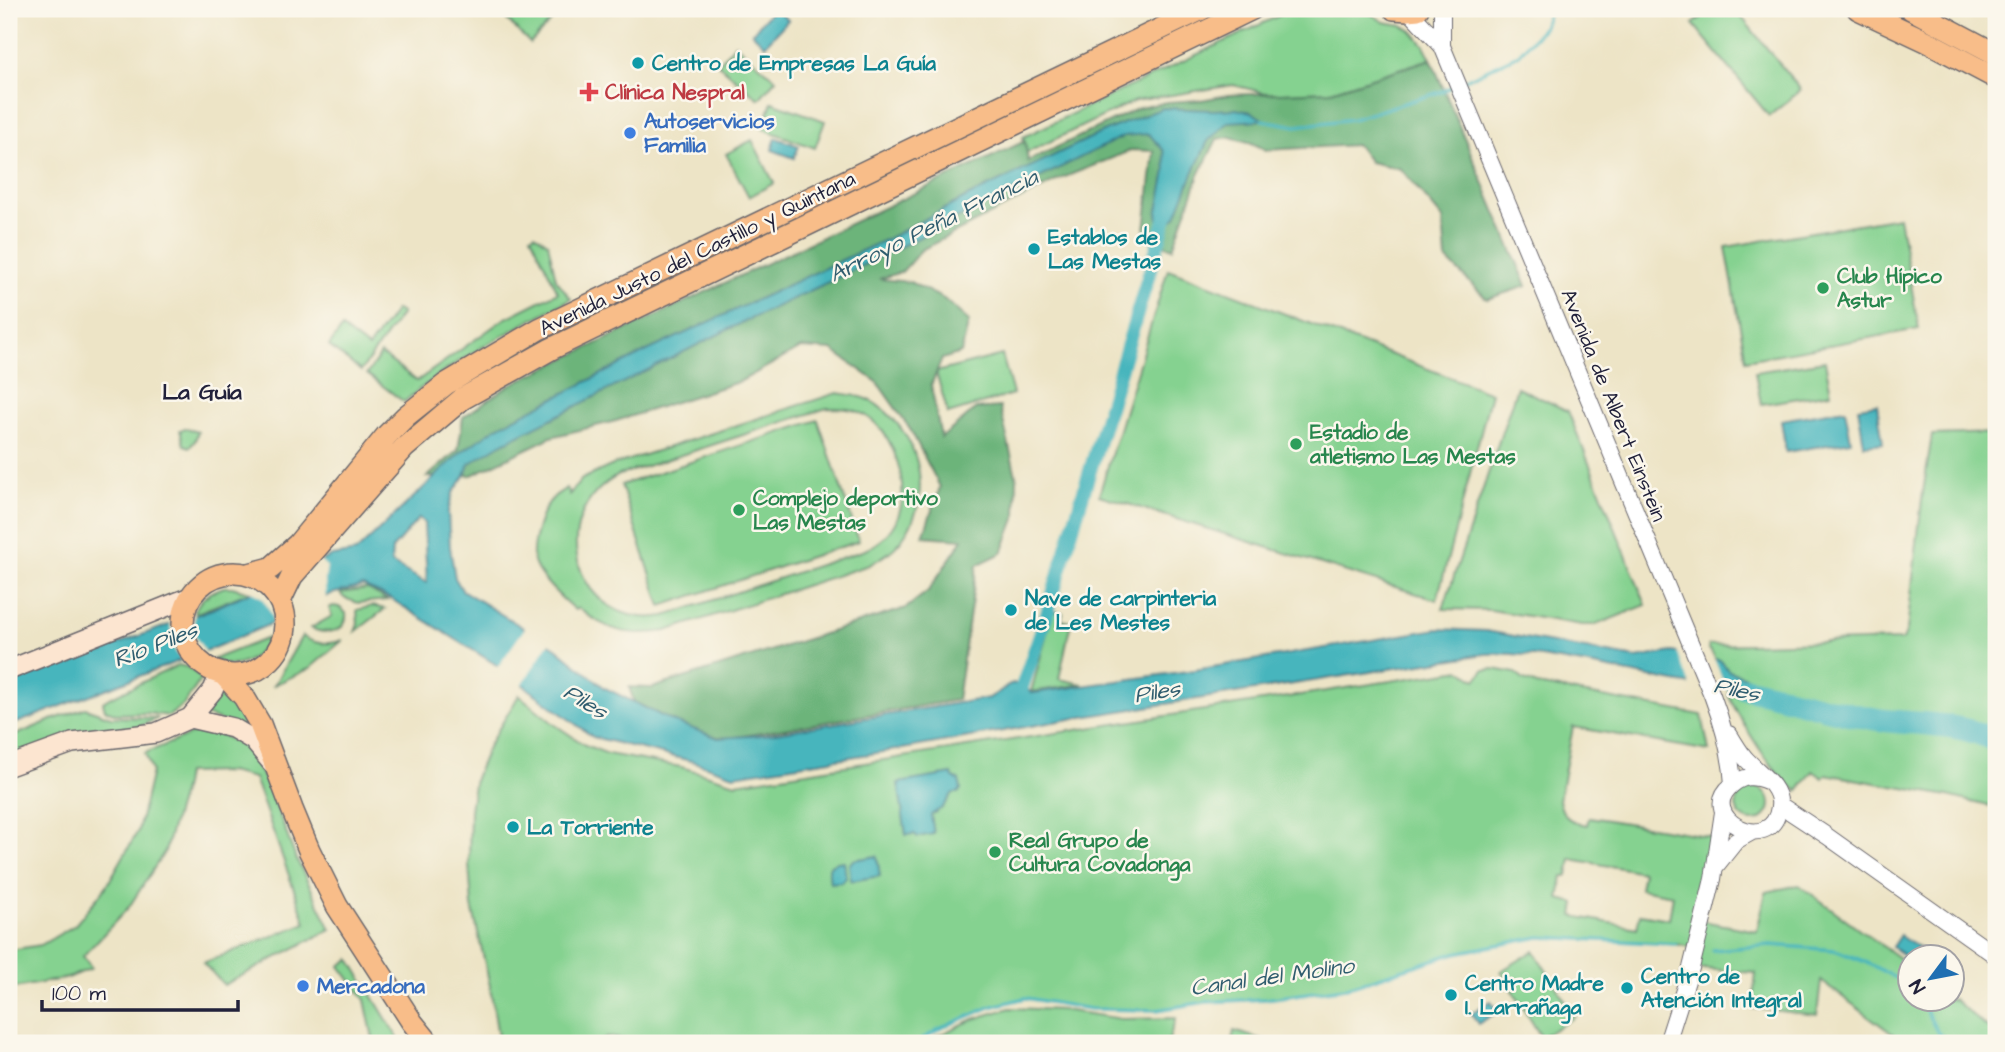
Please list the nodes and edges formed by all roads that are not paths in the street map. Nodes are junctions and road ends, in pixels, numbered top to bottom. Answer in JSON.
{"nodes":[{"id":1,"x":1202,"y":9,"type":"edge"},
{"id":2,"x":1252,"y":9,"type":"edge"},
{"id":3,"x":1406,"y":9,"type":"edge"},
{"id":4,"x":1442,"y":9,"type":"edge"},
{"id":5,"x":1858,"y":9,"type":"edge"},
{"id":6,"x":1911,"y":9,"type":"edge"},
{"id":7,"x":1443,"y":48,"type":"junction"},
{"id":8,"x":1996,"y":54,"type":"edge"},
{"id":9,"x":1996,"y":78,"type":"edge"},
{"id":10,"x":256,"y":578,"type":"junction"},
{"id":11,"x":280,"y":601,"type":"junction"},
{"id":12,"x":187,"y":604,"type":"junction"},
{"id":13,"x":265,"y":665,"type":"junction"},
{"id":14,"x":9,"y":670,"type":"edge"},
{"id":15,"x":216,"y":671,"type":"junction"},
{"id":16,"x":190,"y":718,"type":"junction"},
{"id":17,"x":260,"y":724,"type":"junction"},
{"id":18,"x":1724,"y":726,"type":"junction"},
{"id":19,"x":9,"y":766,"type":"edge"},
{"id":20,"x":275,"y":766,"type":"junction"},
{"id":21,"x":1767,"y":781,"type":"junction"},
{"id":22,"x":1733,"y":784,"type":"junction"},
{"id":23,"x":1780,"y":805,"type":"junction"},
{"id":24,"x":1723,"y":812,"type":"junction"},
{"id":25,"x":1770,"y":825,"type":"junction"},
{"id":26,"x":1752,"y":832,"type":"junction"},
{"id":27,"x":1827,"y":836,"type":"junction"},
{"id":28,"x":1716,"y":866,"type":"junction"},
{"id":29,"x":1996,"y":956,"type":"edge"},
{"id":30,"x":412,"y":1022,"type":"junction"},
{"id":31,"x":421,"y":1043,"type":"edge"},
{"id":32,"x":429,"y":1043,"type":"edge"},
{"id":33,"x":1667,"y":1043,"type":"edge"}],
"edges":[{"from":1,"to":10,"type":"main road","name":"Avenida Justo del Castillo y Quintana"},
{"from":2,"to":11,"type":"main road","name":"Avenida Justo del Castillo y Quintana"},
{"from":3,"to":7,"type":"street","name":"Avenida de Albert Einstein"},
{"from":4,"to":7,"type":"street","name":"Avenida de Albert Einstein"},
{"from":5,"to":9,"type":"main road"},
{"from":6,"to":8,"type":"main road"},
{"from":7,"to":18,"type":"street","name":"Avenida de Albert Einstein"},
{"from":10,"to":11,"type":"main road"},
{"from":10,"to":12,"type":"main road"},
{"from":11,"to":13,"type":"main road"},
{"from":12,"to":14,"type":"main road"},
{"from":12,"to":15,"type":"main road"},
{"from":13,"to":15,"type":"main road"},
{"from":13,"to":17,"type":"main road"},
{"from":15,"to":16,"type":"main road"},
{"from":15,"to":17,"type":"main road"},
{"from":16,"to":19,"type":"main road"},
{"from":16,"to":20,"type":"main road"},
{"from":17,"to":20,"type":"main road"},
{"from":18,"to":21,"type":"street"},
{"from":18,"to":22,"type":"street","name":"Avenida de Albert Einstein"},
{"from":20,"to":30,"type":"main road"},
{"from":21,"to":22,"type":"street"},
{"from":21,"to":23,"type":"street"},
{"from":22,"to":24,"type":"street"},
{"from":23,"to":25,"type":"street"},
{"from":23,"to":27,"type":"street"},
{"from":24,"to":26,"type":"street"},
{"from":24,"to":28,"type":"street"},
{"from":25,"to":26,"type":"street"},
{"from":25,"to":27,"type":"street"},
{"from":26,"to":28,"type":"street"},
{"from":27,"to":29,"type":"street"},
{"from":28,"to":33,"type":"street"},
{"from":30,"to":31,"type":"main road"},
{"from":30,"to":32,"type":"main road"}]}
